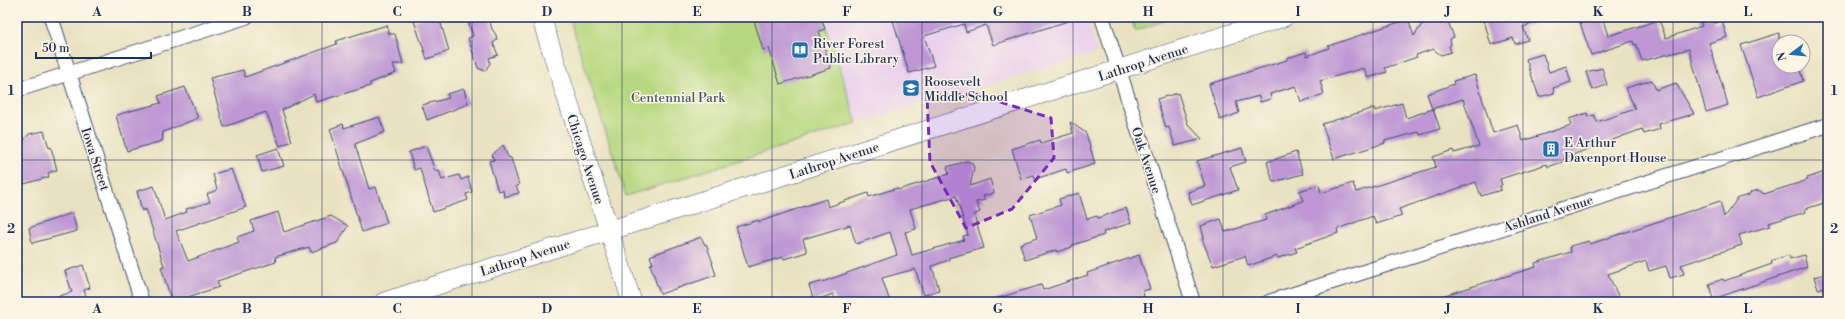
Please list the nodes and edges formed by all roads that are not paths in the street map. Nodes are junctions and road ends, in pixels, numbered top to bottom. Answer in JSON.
{"nodes":[{"id":1,"x":51,"y":17,"type":"edge"},
{"id":2,"x":246,"y":17,"type":"edge"},
{"id":3,"x":541,"y":17,"type":"edge"},
{"id":4,"x":1102,"y":17,"type":"edge"},
{"id":5,"x":1284,"y":17,"type":"edge"},
{"id":6,"x":1118,"y":69,"type":"junction"},
{"id":7,"x":69,"y":73,"type":"junction"},
{"id":8,"x":17,"y":90,"type":"edge"},
{"id":9,"x":1828,"y":125,"type":"edge"},
{"id":10,"x":609,"y":231,"type":"junction"},
{"id":11,"x":142,"y":302,"type":"edge"},
{"id":12,"x":384,"y":302,"type":"edge"},
{"id":13,"x":632,"y":302,"type":"edge"},
{"id":14,"x":1193,"y":302,"type":"edge"},
{"id":15,"x":1269,"y":302,"type":"edge"}],
"edges":[{"from":1,"to":7,"type":"street","name":"Iowa Street"},
{"from":2,"to":7,"type":"street"},
{"from":3,"to":10,"type":"street","name":"Chicago Avenue"},
{"from":4,"to":6,"type":"street","name":"Oak Avenue"},
{"from":5,"to":6,"type":"street","name":"Lathrop Avenue"},
{"from":6,"to":10,"type":"street","name":"Lathrop Avenue"},
{"from":6,"to":14,"type":"street","name":"Oak Avenue"},
{"from":7,"to":8,"type":"street"},
{"from":7,"to":11,"type":"street","name":"Iowa Street"},
{"from":9,"to":15,"type":"street","name":"Ashland Avenue"},
{"from":10,"to":12,"type":"street","name":"Lathrop Avenue"},
{"from":10,"to":13,"type":"street","name":"Chicago Avenue"}]}
